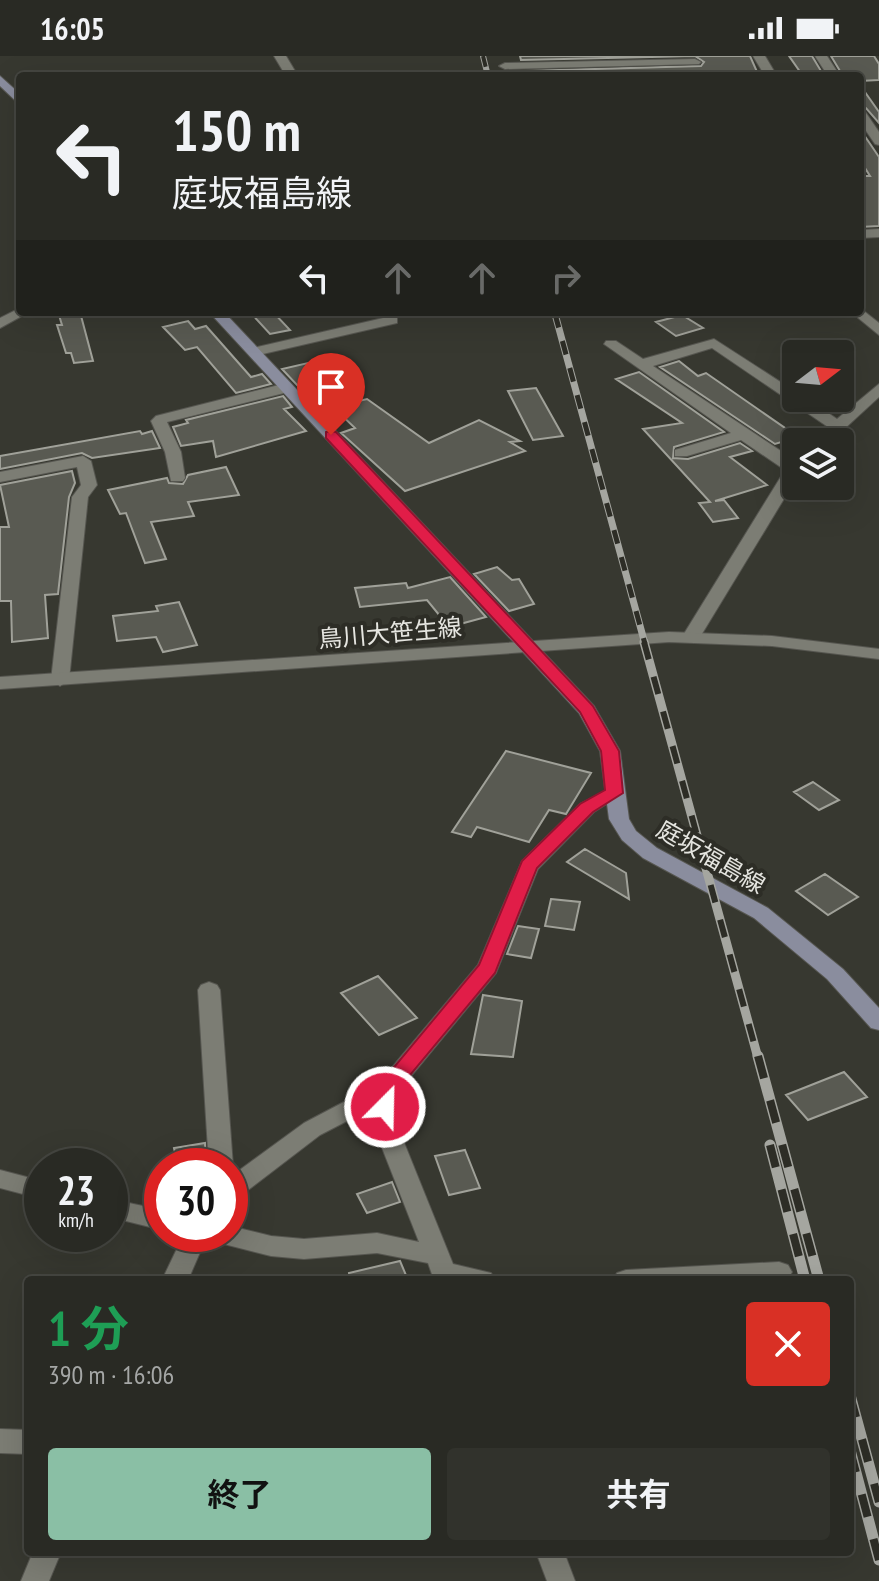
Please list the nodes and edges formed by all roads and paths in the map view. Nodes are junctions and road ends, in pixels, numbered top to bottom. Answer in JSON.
{"nodes":[{"id":1,"x":694,"y":59,"type":"edge"},
{"id":2,"x":505,"y":66,"type":"edge"},
{"id":3,"x":0,"y":79,"type":"edge"},
{"id":4,"x":16,"y":97,"type":"edge"},
{"id":5,"x":220,"y":316,"type":"edge"},
{"id":6,"x":862,"y":316,"type":"edge"},
{"id":7,"x":392,"y":320,"type":"dead end"},
{"id":8,"x":879,"y":331,"type":"edge"},
{"id":9,"x":611,"y":344,"type":"dead end"},
{"id":10,"x":254,"y":352,"type":"junction"},
{"id":11,"x":640,"y":365,"type":"junction"},
{"id":12,"x":287,"y":388,"type":"junction"},
{"id":13,"x":879,"y":389,"type":"edge"},
{"id":14,"x":837,"y":426,"type":"joint"},
{"id":15,"x":743,"y":434,"type":"junction"},
{"id":16,"x":681,"y":453,"type":"dead end"},
{"id":17,"x":782,"y":459,"type":"edge"},
{"id":18,"x":0,"y":477,"type":"edge"},
{"id":19,"x":177,"y":478,"type":"dead end"},
{"id":20,"x":782,"y":488,"type":"edge"},
{"id":21,"x":691,"y":637,"type":"junction"},
{"id":22,"x":526,"y":646,"type":"junction"},
{"id":23,"x":879,"y":654,"type":"edge"},
{"id":24,"x":60,"y":680,"type":"junction"},
{"id":25,"x":0,"y":683,"type":"edge"},
{"id":26,"x":614,"y":793,"type":"junction"},
{"id":27,"x":209,"y":990,"type":"dead end"},
{"id":28,"x":879,"y":1022,"type":"edge"},
{"id":29,"x":386,"y":1090,"type":"junction"},
{"id":30,"x":220,"y":1148,"type":"edge"},
{"id":31,"x":248,"y":1177,"type":"edge"},
{"id":32,"x":0,"y":1179,"type":"edge"},
{"id":33,"x":24,"y":1185,"type":"edge"},
{"id":34,"x":248,"y":1240,"type":"edge"},
{"id":35,"x":188,"y":1252,"type":"edge"},
{"id":36,"x":442,"y":1269,"type":"edge"},
{"id":37,"x":779,"y":1272,"type":"dead end"},
{"id":38,"x":177,"y":1276,"type":"edge"},
{"id":39,"x":467,"y":1276,"type":"edge"},
{"id":40,"x":702,"y":1276,"type":"edge"},
{"id":41,"x":0,"y":1441,"type":"edge"},
{"id":42,"x":24,"y":1442,"type":"edge"},
{"id":43,"x":45,"y":1556,"type":"edge"},
{"id":44,"x":552,"y":1556,"type":"edge"},
{"id":45,"x":35,"y":1581,"type":"edge"},
{"id":46,"x":561,"y":1581,"type":"edge"}],
"edges":[{"from":1,"to":2,"type":"street"},
{"from":3,"to":4,"type":"main road"},
{"from":5,"to":10,"type":"main road","name":"庭坂福島線"},
{"from":6,"to":8,"type":"street"},
{"from":7,"to":10,"type":"street"},
{"from":9,"to":11,"type":"street"},
{"from":10,"to":12,"type":"main road","name":"庭坂福島線"},
{"from":11,"to":14,"type":"street"},
{"from":11,"to":15,"type":"street"},
{"from":12,"to":19,"type":"street"},
{"from":12,"to":22,"type":"main road","name":"庭坂福島線"},
{"from":13,"to":14,"type":"street"},
{"from":15,"to":16,"type":"street"},
{"from":15,"to":17,"type":"street"},
{"from":18,"to":24,"type":"street"},
{"from":20,"to":21,"type":"street"},
{"from":21,"to":22,"type":"street","name":"鳥川大笹生線"},
{"from":21,"to":23,"type":"street","name":"鳥川大笹生線"},
{"from":22,"to":24,"type":"street","name":"鳥川大笹生線"},
{"from":22,"to":26,"type":"main road","name":"庭坂福島線"},
{"from":24,"to":25,"type":"street","name":"鳥川大笹生線"},
{"from":26,"to":28,"type":"main road","name":"庭坂福島線"},
{"from":26,"to":29,"type":"street"},
{"from":27,"to":30,"type":"street"},
{"from":29,"to":31,"type":"street"},
{"from":29,"to":36,"type":"street"},
{"from":32,"to":33,"type":"street"},
{"from":34,"to":36,"type":"street"},
{"from":35,"to":38,"type":"street"},
{"from":36,"to":39,"type":"street"},
{"from":37,"to":40,"type":"street"},
{"from":41,"to":42,"type":"street"},
{"from":43,"to":45,"type":"street"},
{"from":44,"to":46,"type":"street"}]}
